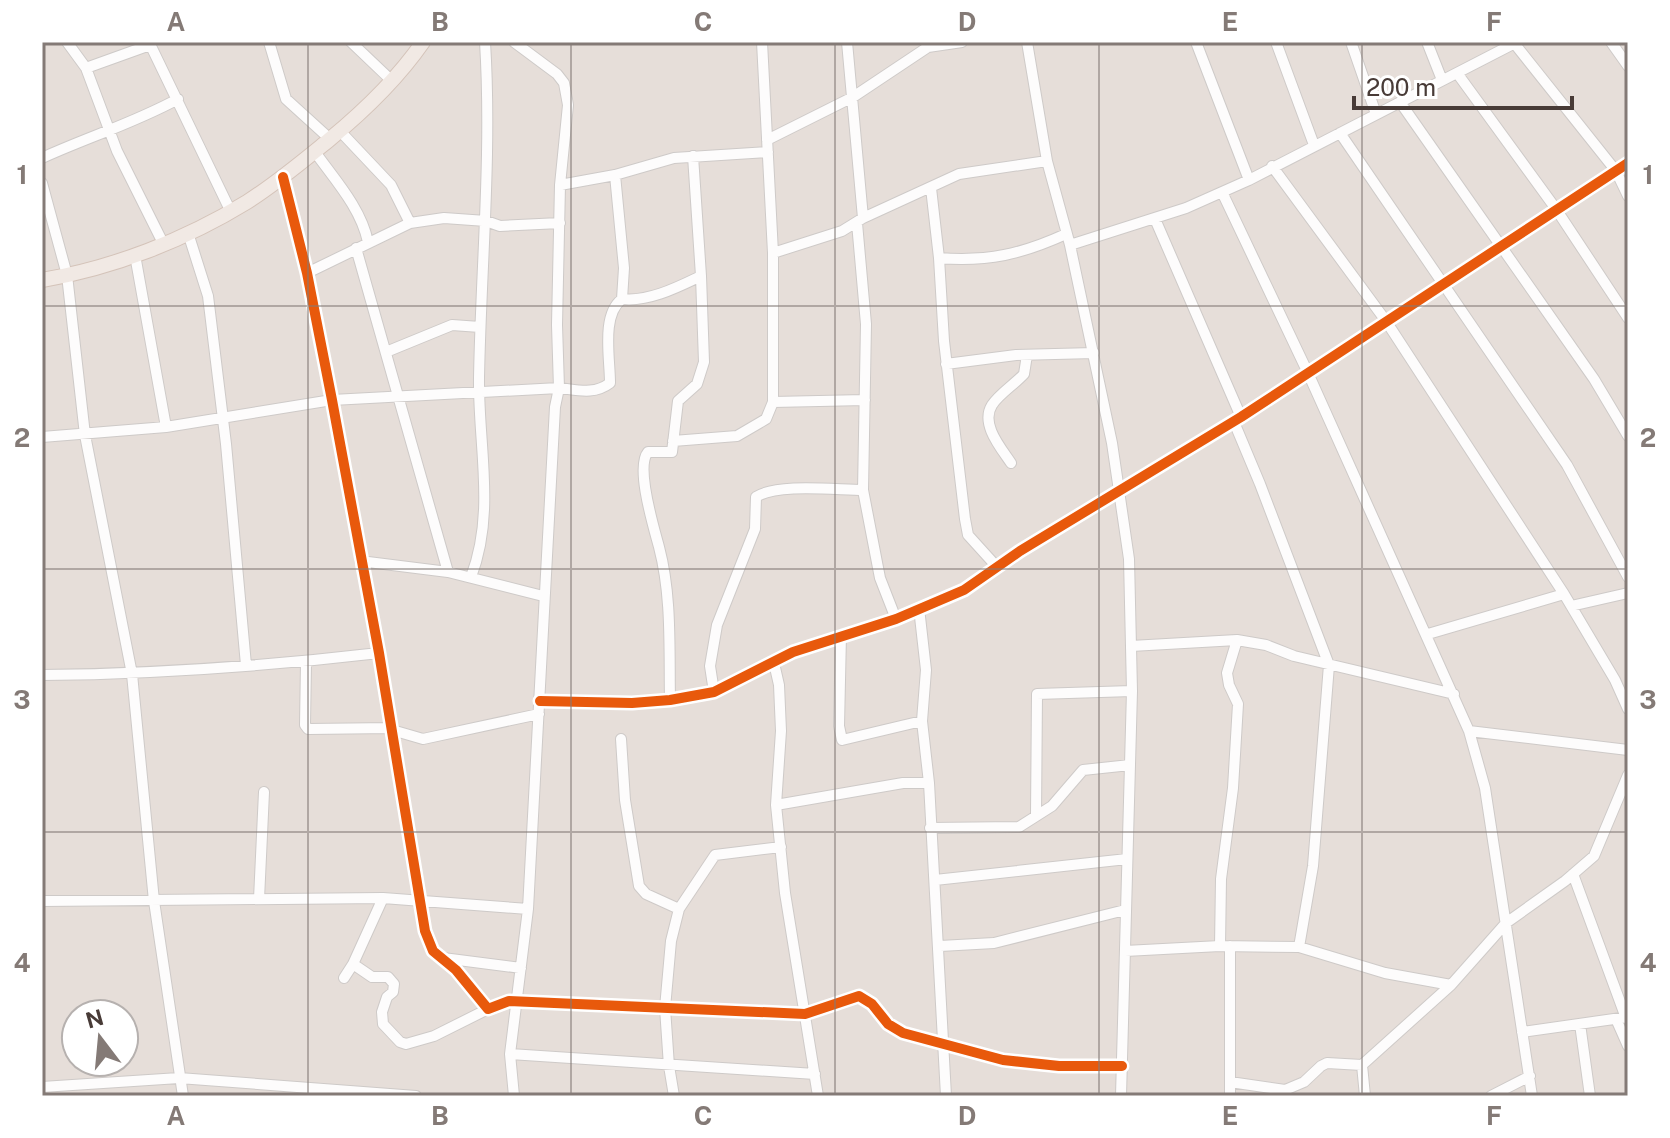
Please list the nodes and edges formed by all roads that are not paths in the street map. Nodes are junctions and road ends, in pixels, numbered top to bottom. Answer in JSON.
{"nodes":[{"id":1,"x":67,"y":42,"type":"edge"},
{"id":2,"x":269,"y":42,"type":"edge"},
{"id":3,"x":351,"y":42,"type":"edge"},
{"id":4,"x":423,"y":42,"type":"edge"},
{"id":5,"x":485,"y":42,"type":"edge"},
{"id":6,"x":514,"y":42,"type":"edge"},
{"id":7,"x":762,"y":42,"type":"edge"},
{"id":8,"x":847,"y":42,"type":"edge"},
{"id":9,"x":962,"y":42,"type":"edge"},
{"id":10,"x":1027,"y":42,"type":"edge"},
{"id":11,"x":1196,"y":42,"type":"edge"},
{"id":12,"x":1276,"y":42,"type":"edge"},
{"id":13,"x":1351,"y":42,"type":"edge"},
{"id":14,"x":1427,"y":42,"type":"edge"},
{"id":15,"x":1611,"y":42,"type":"edge"},
{"id":16,"x":150,"y":43,"type":"edge"},
{"id":17,"x":1516,"y":43,"type":"edge"},
{"id":18,"x":928,"y":44,"type":"edge"},
{"id":19,"x":1500,"y":45,"type":"edge"},
{"id":20,"x":1628,"y":66,"type":"edge"},
{"id":21,"x":86,"y":68,"type":"junction"},
{"id":22,"x":1457,"y":73,"type":"junction"},
{"id":23,"x":391,"y":80,"type":"junction"},
{"id":24,"x":1442,"y":80,"type":"junction"},
{"id":25,"x":853,"y":97,"type":"junction"},
{"id":26,"x":178,"y":99,"type":"junction"},
{"id":27,"x":1400,"y":102,"type":"junction"},
{"id":28,"x":1376,"y":114,"type":"junction"},
{"id":29,"x":108,"y":130,"type":"junction"},
{"id":30,"x":1340,"y":133,"type":"junction"},
{"id":31,"x":335,"y":135,"type":"junction"},
{"id":32,"x":767,"y":140,"type":"junction"},
{"id":33,"x":1314,"y":145,"type":"junction"},
{"id":34,"x":315,"y":152,"type":"junction"},
{"id":35,"x":768,"y":152,"type":"junction"},
{"id":36,"x":693,"y":156,"type":"junction"},
{"id":37,"x":42,"y":158,"type":"edge"},
{"id":38,"x":1047,"y":161,"type":"junction"},
{"id":39,"x":1628,"y":163,"type":"edge"},
{"id":40,"x":1272,"y":166,"type":"junction"},
{"id":41,"x":1616,"y":171,"type":"junction"},
{"id":42,"x":615,"y":175,"type":"junction"},
{"id":43,"x":283,"y":177,"type":"junction"},
{"id":44,"x":1249,"y":180,"type":"junction"},
{"id":45,"x":42,"y":183,"type":"edge"},
{"id":46,"x":560,"y":185,"type":"junction"},
{"id":47,"x":931,"y":188,"type":"junction"},
{"id":48,"x":1222,"y":192,"type":"junction"},
{"id":49,"x":1628,"y":196,"type":"edge"},
{"id":50,"x":1556,"y":209,"type":"junction"},
{"id":51,"x":230,"y":210,"type":"junction"},
{"id":52,"x":1155,"y":219,"type":"junction"},
{"id":53,"x":860,"y":220,"type":"junction"},
{"id":54,"x":486,"y":221,"type":"junction"},
{"id":55,"x":410,"y":223,"type":"junction"},
{"id":56,"x":560,"y":223,"type":"junction"},
{"id":57,"x":188,"y":233,"type":"junction"},
{"id":58,"x":1068,"y":239,"type":"junction"},
{"id":59,"x":368,"y":242,"type":"junction"},
{"id":60,"x":163,"y":243,"type":"junction"},
{"id":61,"x":1503,"y":246,"type":"junction"},
{"id":62,"x":356,"y":248,"type":"junction"},
{"id":63,"x":773,"y":253,"type":"junction"},
{"id":64,"x":135,"y":255,"type":"junction"},
{"id":65,"x":939,"y":258,"type":"junction"},
{"id":66,"x":307,"y":273,"type":"junction"},
{"id":67,"x":67,"y":275,"type":"junction"},
{"id":68,"x":701,"y":276,"type":"junction"},
{"id":69,"x":42,"y":280,"type":"edge"},
{"id":70,"x":1444,"y":284,"type":"junction"},
{"id":71,"x":622,"y":299,"type":"junction"},
{"id":72,"x":1628,"y":318,"type":"edge"},
{"id":73,"x":1386,"y":321,"type":"junction"},
{"id":74,"x":480,"y":327,"type":"junction"},
{"id":75,"x":386,"y":352,"type":"junction"},
{"id":76,"x":1094,"y":353,"type":"junction"},
{"id":77,"x":1027,"y":355,"type":"junction"},
{"id":78,"x":946,"y":364,"type":"junction"},
{"id":79,"x":1308,"y":373,"type":"junction"},
{"id":80,"x":559,"y":388,"type":"junction"},
{"id":81,"x":479,"y":392,"type":"junction"},
{"id":82,"x":397,"y":397,"type":"junction"},
{"id":83,"x":332,"y":400,"type":"junction"},
{"id":84,"x":865,"y":400,"type":"junction"},
{"id":85,"x":773,"y":402,"type":"junction"},
{"id":86,"x":222,"y":418,"type":"junction"},
{"id":87,"x":1238,"y":419,"type":"junction"},
{"id":88,"x":166,"y":427,"type":"junction"},
{"id":89,"x":85,"y":435,"type":"junction"},
{"id":90,"x":1628,"y":436,"type":"edge"},
{"id":91,"x":42,"y":437,"type":"edge"},
{"id":92,"x":673,"y":441,"type":"junction"},
{"id":93,"x":1011,"y":463,"type":"dead end"},
{"id":94,"x":863,"y":490,"type":"junction"},
{"id":95,"x":1120,"y":491,"type":"junction"},
{"id":96,"x":360,"y":561,"type":"junction"},
{"id":97,"x":997,"y":567,"type":"junction"},
{"id":98,"x":448,"y":572,"type":"junction"},
{"id":99,"x":471,"y":577,"type":"junction"},
{"id":100,"x":1628,"y":577,"type":"edge"},
{"id":101,"x":1628,"y":593,"type":"edge"},
{"id":102,"x":1564,"y":594,"type":"junction"},
{"id":103,"x":543,"y":596,"type":"junction"},
{"id":104,"x":1571,"y":606,"type":"junction"},
{"id":105,"x":919,"y":608,"type":"junction"},
{"id":106,"x":896,"y":619,"type":"junction"},
{"id":107,"x":1428,"y":634,"type":"junction"},
{"id":108,"x":841,"y":635,"type":"junction"},
{"id":109,"x":1237,"y":640,"type":"junction"},
{"id":110,"x":1131,"y":646,"type":"junction"},
{"id":111,"x":379,"y":653,"type":"junction"},
{"id":112,"x":306,"y":662,"type":"junction"},
{"id":113,"x":774,"y":663,"type":"junction"},
{"id":114,"x":246,"y":665,"type":"junction"},
{"id":115,"x":1329,"y":665,"type":"junction"},
{"id":116,"x":132,"y":674,"type":"junction"},
{"id":117,"x":42,"y":675,"type":"edge"},
{"id":118,"x":1132,"y":691,"type":"junction"},
{"id":119,"x":714,"y":692,"type":"junction"},
{"id":120,"x":1454,"y":694,"type":"junction"},
{"id":121,"x":670,"y":700,"type":"junction"},
{"id":122,"x":540,"y":701,"type":"junction"},
{"id":123,"x":1628,"y":709,"type":"edge"},
{"id":124,"x":539,"y":714,"type":"junction"},
{"id":125,"x":922,"y":721,"type":"junction"},
{"id":126,"x":392,"y":729,"type":"junction"},
{"id":127,"x":1469,"y":731,"type":"junction"},
{"id":128,"x":621,"y":739,"type":"dead end"},
{"id":129,"x":1628,"y":750,"type":"edge"},
{"id":130,"x":1130,"y":765,"type":"junction"},
{"id":131,"x":1628,"y":775,"type":"edge"},
{"id":132,"x":929,"y":783,"type":"junction"},
{"id":133,"x":264,"y":792,"type":"dead end"},
{"id":134,"x":776,"y":805,"type":"junction"},
{"id":135,"x":1036,"y":816,"type":"junction"},
{"id":136,"x":930,"y":828,"type":"junction"},
{"id":137,"x":781,"y":847,"type":"junction"},
{"id":138,"x":1127,"y":859,"type":"junction"},
{"id":139,"x":1573,"y":874,"type":"junction"},
{"id":140,"x":935,"y":880,"type":"junction"},
{"id":141,"x":383,"y":898,"type":"junction"},
{"id":142,"x":259,"y":899,"type":"junction"},
{"id":143,"x":419,"y":900,"type":"junction"},
{"id":144,"x":42,"y":901,"type":"edge"},
{"id":145,"x":154,"y":901,"type":"junction"},
{"id":146,"x":528,"y":909,"type":"junction"},
{"id":147,"x":679,"y":909,"type":"junction"},
{"id":148,"x":1125,"y":910,"type":"junction"},
{"id":149,"x":1506,"y":923,"type":"junction"},
{"id":150,"x":940,"y":946,"type":"junction"},
{"id":151,"x":1225,"y":946,"type":"junction"},
{"id":152,"x":1299,"y":947,"type":"junction"},
{"id":153,"x":1125,"y":951,"type":"junction"},
{"id":154,"x":443,"y":958,"type":"junction"},
{"id":155,"x":353,"y":964,"type":"junction"},
{"id":156,"x":521,"y":968,"type":"junction"},
{"id":157,"x":344,"y":978,"type":"dead end"},
{"id":158,"x":1451,"y":985,"type":"junction"},
{"id":159,"x":515,"y":1001,"type":"junction"},
{"id":160,"x":665,"y":1008,"type":"junction"},
{"id":161,"x":488,"y":1009,"type":"junction"},
{"id":162,"x":805,"y":1014,"type":"junction"},
{"id":163,"x":1623,"y":1018,"type":"edge"},
{"id":164,"x":1580,"y":1024,"type":"junction"},
{"id":165,"x":1522,"y":1032,"type":"junction"},
{"id":166,"x":944,"y":1043,"type":"junction"},
{"id":167,"x":1628,"y":1046,"type":"edge"},
{"id":168,"x":510,"y":1054,"type":"junction"},
{"id":169,"x":1362,"y":1065,"type":"junction"},
{"id":170,"x":669,"y":1066,"type":"junction"},
{"id":171,"x":1122,"y":1066,"type":"junction"},
{"id":172,"x":815,"y":1074,"type":"junction"},
{"id":173,"x":1530,"y":1076,"type":"junction"},
{"id":174,"x":179,"y":1078,"type":"junction"},
{"id":175,"x":1230,"y":1082,"type":"junction"},
{"id":176,"x":42,"y":1087,"type":"edge"},
{"id":177,"x":43,"y":1096,"type":"edge"},
{"id":178,"x":183,"y":1096,"type":"edge"},
{"id":179,"x":416,"y":1096,"type":"edge"},
{"id":180,"x":514,"y":1096,"type":"edge"},
{"id":181,"x":674,"y":1096,"type":"edge"},
{"id":182,"x":818,"y":1096,"type":"edge"},
{"id":183,"x":946,"y":1096,"type":"edge"},
{"id":184,"x":1121,"y":1096,"type":"edge"},
{"id":185,"x":1230,"y":1096,"type":"edge"},
{"id":186,"x":1365,"y":1096,"type":"edge"},
{"id":187,"x":1491,"y":1096,"type":"edge"},
{"id":188,"x":1532,"y":1096,"type":"edge"},
{"id":189,"x":1590,"y":1096,"type":"edge"}],
"edges":[{"from":1,"to":21,"type":"street"},
{"from":2,"to":31,"type":"street"},
{"from":3,"to":23,"type":"street"},
{"from":4,"to":23,"type":"main road"},
{"from":5,"to":54,"type":"street"},
{"from":6,"to":46,"type":"street"},
{"from":7,"to":32,"type":"street"},
{"from":8,"to":25,"type":"street"},
{"from":9,"to":18,"type":"street"},
{"from":10,"to":38,"type":"street"},
{"from":11,"to":44,"type":"street"},
{"from":12,"to":33,"type":"street"},
{"from":13,"to":28,"type":"street"},
{"from":14,"to":24,"type":"street"},
{"from":15,"to":20,"type":"street"},
{"from":16,"to":21,"type":"street"},
{"from":16,"to":26,"type":"street"},
{"from":17,"to":19,"type":"street"},
{"from":17,"to":41,"type":"street"},
{"from":18,"to":25,"type":"street"},
{"from":19,"to":22,"type":"street"},
{"from":21,"to":29,"type":"street"},
{"from":22,"to":24,"type":"street"},
{"from":22,"to":50,"type":"street"},
{"from":23,"to":31,"type":"main road"},
{"from":24,"to":27,"type":"street"},
{"from":25,"to":32,"type":"street"},
{"from":25,"to":53,"type":"street"},
{"from":26,"to":29,"type":"street"},
{"from":26,"to":51,"type":"street"},
{"from":27,"to":28,"type":"street"},
{"from":27,"to":61,"type":"street"},
{"from":28,"to":30,"type":"street"},
{"from":29,"to":37,"type":"street"},
{"from":29,"to":60,"type":"street"},
{"from":30,"to":33,"type":"street"},
{"from":30,"to":70,"type":"street"},
{"from":31,"to":34,"type":"main road"},
{"from":31,"to":55,"type":"street"},
{"from":32,"to":35,"type":"street"},
{"from":33,"to":40,"type":"street"},
{"from":34,"to":43,"type":"main road"},
{"from":34,"to":59,"type":"street"},
{"from":35,"to":36,"type":"street"},
{"from":35,"to":63,"type":"street"},
{"from":36,"to":42,"type":"street"},
{"from":36,"to":68,"type":"street"},
{"from":38,"to":47,"type":"street"},
{"from":38,"to":58,"type":"street"},
{"from":39,"to":41,"type":"street"},
{"from":40,"to":44,"type":"street"},
{"from":40,"to":73,"type":"street"},
{"from":41,"to":49,"type":"street"},
{"from":41,"to":50,"type":"street"},
{"from":42,"to":46,"type":"street"},
{"from":42,"to":71,"type":"street"},
{"from":43,"to":51,"type":"main road"},
{"from":43,"to":66,"type":"street"},
{"from":44,"to":48,"type":"street"},
{"from":45,"to":67,"type":"street"},
{"from":46,"to":56,"type":"street"},
{"from":47,"to":53,"type":"street"},
{"from":47,"to":65,"type":"street"},
{"from":48,"to":52,"type":"street"},
{"from":48,"to":79,"type":"street"},
{"from":50,"to":61,"type":"street"},
{"from":50,"to":72,"type":"street"},
{"from":51,"to":57,"type":"main road"},
{"from":52,"to":58,"type":"street"},
{"from":52,"to":87,"type":"street"},
{"from":53,"to":63,"type":"street"},
{"from":53,"to":84,"type":"street"},
{"from":54,"to":55,"type":"street"},
{"from":54,"to":56,"type":"street"},
{"from":54,"to":74,"type":"street"},
{"from":55,"to":59,"type":"street"},
{"from":56,"to":80,"type":"street"},
{"from":57,"to":60,"type":"main road"},
{"from":57,"to":86,"type":"street"},
{"from":58,"to":65,"type":"street"},
{"from":58,"to":76,"type":"street"},
{"from":59,"to":62,"type":"street"},
{"from":60,"to":64,"type":"main road"},
{"from":61,"to":70,"type":"street"},
{"from":61,"to":90,"type":"street"},
{"from":62,"to":66,"type":"street"},
{"from":62,"to":75,"type":"street"},
{"from":63,"to":85,"type":"street"},
{"from":64,"to":67,"type":"main road"},
{"from":64,"to":88,"type":"street"},
{"from":65,"to":78,"type":"street"},
{"from":66,"to":83,"type":"street"},
{"from":67,"to":69,"type":"main road"},
{"from":67,"to":89,"type":"street"},
{"from":68,"to":71,"type":"street"},
{"from":68,"to":92,"type":"street"},
{"from":70,"to":73,"type":"street"},
{"from":70,"to":100,"type":"street"},
{"from":71,"to":80,"type":"street"},
{"from":73,"to":79,"type":"street"},
{"from":73,"to":102,"type":"street"},
{"from":74,"to":75,"type":"street"},
{"from":74,"to":81,"type":"street"},
{"from":75,"to":82,"type":"street"},
{"from":76,"to":77,"type":"street"},
{"from":76,"to":95,"type":"street"},
{"from":77,"to":78,"type":"street"},
{"from":77,"to":93,"type":"street"},
{"from":78,"to":97,"type":"street"},
{"from":79,"to":87,"type":"street"},
{"from":79,"to":107,"type":"street"},
{"from":80,"to":81,"type":"street"},
{"from":80,"to":103,"type":"street"},
{"from":81,"to":82,"type":"street"},
{"from":81,"to":99,"type":"street"},
{"from":82,"to":83,"type":"street"},
{"from":82,"to":98,"type":"street"},
{"from":83,"to":86,"type":"street"},
{"from":83,"to":96,"type":"street"},
{"from":84,"to":85,"type":"street"},
{"from":84,"to":94,"type":"street"},
{"from":85,"to":92,"type":"street"},
{"from":86,"to":88,"type":"street"},
{"from":86,"to":114,"type":"street"},
{"from":87,"to":95,"type":"street"},
{"from":87,"to":115,"type":"street"},
{"from":88,"to":89,"type":"street"},
{"from":89,"to":91,"type":"street"},
{"from":89,"to":116,"type":"street"},
{"from":92,"to":121,"type":"street"},
{"from":94,"to":106,"type":"street"},
{"from":94,"to":119,"type":"street"},
{"from":95,"to":97,"type":"street"},
{"from":95,"to":110,"type":"street"},
{"from":96,"to":98,"type":"street"},
{"from":96,"to":111,"type":"street"},
{"from":97,"to":105,"type":"street"},
{"from":98,"to":99,"type":"street"},
{"from":99,"to":103,"type":"street"},
{"from":101,"to":104,"type":"street"},
{"from":102,"to":104,"type":"street"},
{"from":102,"to":107,"type":"street"},
{"from":103,"to":122,"type":"street"},
{"from":104,"to":123,"type":"street"},
{"from":105,"to":106,"type":"street"},
{"from":105,"to":125,"type":"street"},
{"from":106,"to":108,"type":"street"},
{"from":107,"to":120,"type":"street"},
{"from":108,"to":113,"type":"street"},
{"from":108,"to":125,"type":"street"},
{"from":109,"to":110,"type":"street"},
{"from":109,"to":115,"type":"street"},
{"from":109,"to":151,"type":"street"},
{"from":110,"to":118,"type":"street"},
{"from":111,"to":112,"type":"street"},
{"from":111,"to":126,"type":"street"},
{"from":112,"to":114,"type":"street"},
{"from":112,"to":126,"type":"street"},
{"from":113,"to":119,"type":"street"},
{"from":113,"to":134,"type":"street"},
{"from":114,"to":116,"type":"street"},
{"from":115,"to":120,"type":"street"},
{"from":115,"to":152,"type":"street"},
{"from":116,"to":117,"type":"street"},
{"from":116,"to":145,"type":"street"},
{"from":118,"to":130,"type":"street"},
{"from":118,"to":135,"type":"street"},
{"from":119,"to":121,"type":"street"},
{"from":120,"to":127,"type":"street"},
{"from":121,"to":122,"type":"street"},
{"from":122,"to":124,"type":"street"},
{"from":124,"to":126,"type":"street"},
{"from":124,"to":146,"type":"street"},
{"from":125,"to":132,"type":"street"},
{"from":126,"to":143,"type":"street"},
{"from":127,"to":129,"type":"street"},
{"from":127,"to":149,"type":"street"},
{"from":128,"to":147,"type":"street"},
{"from":130,"to":135,"type":"street"},
{"from":130,"to":138,"type":"street"},
{"from":131,"to":139,"type":"street"},
{"from":132,"to":134,"type":"street"},
{"from":132,"to":136,"type":"street"},
{"from":133,"to":142,"type":"street"},
{"from":134,"to":137,"type":"street"},
{"from":135,"to":136,"type":"street"},
{"from":136,"to":140,"type":"street"},
{"from":137,"to":147,"type":"street"},
{"from":137,"to":162,"type":"street"},
{"from":138,"to":140,"type":"street"},
{"from":138,"to":148,"type":"street"},
{"from":139,"to":149,"type":"street"},
{"from":139,"to":163,"type":"street"},
{"from":140,"to":150,"type":"street"},
{"from":141,"to":142,"type":"street"},
{"from":141,"to":143,"type":"street"},
{"from":141,"to":155,"type":"street"},
{"from":142,"to":145,"type":"street"},
{"from":143,"to":146,"type":"street"},
{"from":143,"to":154,"type":"street"},
{"from":144,"to":145,"type":"street"},
{"from":145,"to":174,"type":"street"},
{"from":146,"to":156,"type":"street"},
{"from":147,"to":160,"type":"street"},
{"from":148,"to":150,"type":"street"},
{"from":148,"to":153,"type":"street"},
{"from":149,"to":158,"type":"street"},
{"from":149,"to":165,"type":"street"},
{"from":150,"to":166,"type":"street"},
{"from":151,"to":152,"type":"street"},
{"from":151,"to":153,"type":"street"},
{"from":151,"to":175,"type":"street"},
{"from":152,"to":158,"type":"street"},
{"from":153,"to":171,"type":"street"},
{"from":154,"to":156,"type":"street"},
{"from":154,"to":161,"type":"street"},
{"from":155,"to":157,"type":"street"},
{"from":155,"to":161,"type":"street"},
{"from":156,"to":159,"type":"street"},
{"from":158,"to":169,"type":"street"},
{"from":159,"to":160,"type":"street"},
{"from":159,"to":161,"type":"street"},
{"from":159,"to":168,"type":"street"},
{"from":160,"to":162,"type":"street"},
{"from":160,"to":170,"type":"street"},
{"from":162,"to":166,"type":"street"},
{"from":162,"to":172,"type":"street"},
{"from":163,"to":164,"type":"street"},
{"from":163,"to":167,"type":"street"},
{"from":164,"to":165,"type":"street"},
{"from":164,"to":189,"type":"street"},
{"from":165,"to":173,"type":"street"},
{"from":166,"to":171,"type":"street"},
{"from":166,"to":183,"type":"street"},
{"from":168,"to":170,"type":"street"},
{"from":168,"to":180,"type":"street"},
{"from":169,"to":175,"type":"street"},
{"from":169,"to":186,"type":"street"},
{"from":170,"to":172,"type":"street"},
{"from":170,"to":181,"type":"street"},
{"from":171,"to":184,"type":"street"},
{"from":172,"to":182,"type":"street"},
{"from":173,"to":187,"type":"street"},
{"from":173,"to":188,"type":"street"},
{"from":174,"to":176,"type":"street"},
{"from":174,"to":178,"type":"street"},
{"from":174,"to":179,"type":"street"},
{"from":175,"to":185,"type":"street"},
{"from":176,"to":177,"type":"street"}]}
